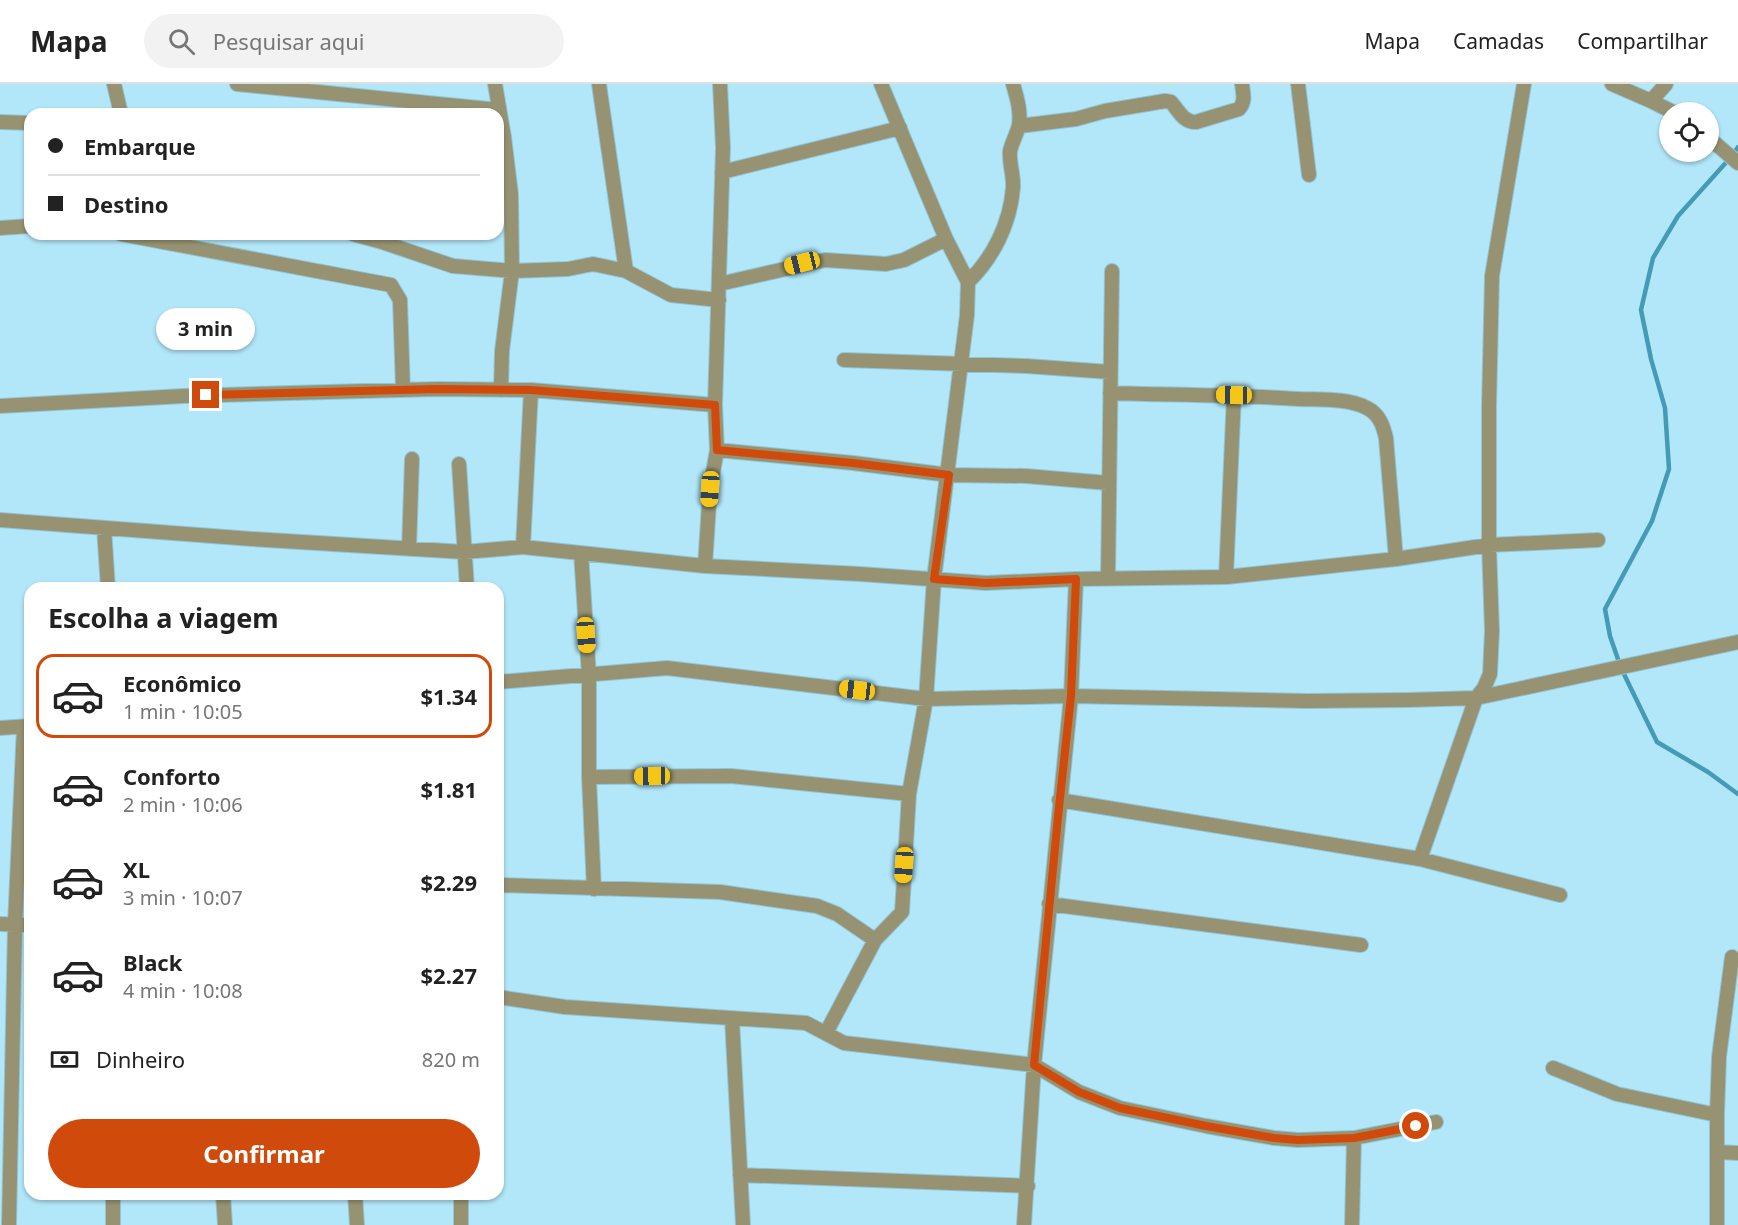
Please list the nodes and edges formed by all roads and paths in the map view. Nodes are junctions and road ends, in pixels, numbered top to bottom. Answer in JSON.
{"nodes":[{"id":1,"x":114,"y":84,"type":"edge"},
{"id":2,"x":237,"y":84,"type":"edge"},
{"id":3,"x":495,"y":84,"type":"edge"},
{"id":4,"x":599,"y":84,"type":"edge"},
{"id":5,"x":720,"y":84,"type":"edge"},
{"id":6,"x":881,"y":84,"type":"edge"},
{"id":7,"x":1013,"y":84,"type":"edge"},
{"id":8,"x":1242,"y":84,"type":"edge"},
{"id":9,"x":1298,"y":84,"type":"edge"},
{"id":10,"x":1524,"y":84,"type":"edge"},
{"id":11,"x":1612,"y":84,"type":"edge"},
{"id":12,"x":1666,"y":84,"type":"edge"},
{"id":13,"x":350,"y":90,"type":"edge"},
{"id":14,"x":1651,"y":101,"type":"junction"},
{"id":15,"x":1659,"y":105,"type":"edge"},
{"id":16,"x":120,"y":108,"type":"edge"},
{"id":17,"x":404,"y":108,"type":"edge"},
{"id":18,"x":499,"y":108,"type":"edge"},
{"id":19,"x":0,"y":122,"type":"edge"},
{"id":20,"x":24,"y":123,"type":"edge"},
{"id":21,"x":1019,"y":126,"type":"junction"},
{"id":22,"x":900,"y":128,"type":"junction"},
{"id":23,"x":1719,"y":147,"type":"edge"},
{"id":24,"x":1738,"y":163,"type":"edge"},
{"id":25,"x":722,"y":172,"type":"junction"},
{"id":26,"x":1309,"y":175,"type":"dead end"},
{"id":27,"x":504,"y":193,"type":"edge"},
{"id":28,"x":24,"y":226,"type":"edge"},
{"id":29,"x":0,"y":228,"type":"edge"},
{"id":30,"x":946,"y":239,"type":"junction"},
{"id":31,"x":153,"y":240,"type":"edge"},
{"id":32,"x":375,"y":240,"type":"edge"},
{"id":33,"x":512,"y":271,"type":"junction"},
{"id":34,"x":626,"y":271,"type":"junction"},
{"id":35,"x":1112,"y":271,"type":"dead end"},
{"id":36,"x":968,"y":282,"type":"junction"},
{"id":37,"x":719,"y":284,"type":"junction"},
{"id":38,"x":719,"y":300,"type":"junction"},
{"id":39,"x":844,"y":360,"type":"dead end"},
{"id":40,"x":959,"y":365,"type":"junction"},
{"id":41,"x":1110,"y":372,"type":"junction"},
{"id":42,"x":403,"y":390,"type":"junction"},
{"id":43,"x":501,"y":390,"type":"junction"},
{"id":44,"x":531,"y":390,"type":"junction"},
{"id":45,"x":1110,"y":393,"type":"junction"},
{"id":46,"x":1234,"y":395,"type":"junction"},
{"id":47,"x":715,"y":405,"type":"junction"},
{"id":48,"x":0,"y":406,"type":"edge"},
{"id":49,"x":717,"y":450,"type":"junction"},
{"id":50,"x":412,"y":459,"type":"dead end"},
{"id":51,"x":459,"y":464,"type":"dead end"},
{"id":52,"x":949,"y":475,"type":"junction"},
{"id":53,"x":1108,"y":483,"type":"junction"},
{"id":54,"x":0,"y":520,"type":"edge"},
{"id":55,"x":104,"y":528,"type":"junction"},
{"id":56,"x":1598,"y":540,"type":"dead end"},
{"id":57,"x":1489,"y":545,"type":"junction"},
{"id":58,"x":523,"y":548,"type":"junction"},
{"id":59,"x":409,"y":549,"type":"junction"},
{"id":60,"x":464,"y":552,"type":"junction"},
{"id":61,"x":581,"y":553,"type":"junction"},
{"id":62,"x":1396,"y":560,"type":"junction"},
{"id":63,"x":705,"y":566,"type":"junction"},
{"id":64,"x":1226,"y":577,"type":"junction"},
{"id":65,"x":934,"y":579,"type":"junction"},
{"id":66,"x":1076,"y":579,"type":"junction"},
{"id":67,"x":1108,"y":579,"type":"junction"},
{"id":68,"x":108,"y":582,"type":"edge"},
{"id":69,"x":466,"y":582,"type":"edge"},
{"id":70,"x":1738,"y":642,"type":"edge"},
{"id":71,"x":589,"y":676,"type":"junction"},
{"id":72,"x":504,"y":682,"type":"edge"},
{"id":73,"x":1071,"y":696,"type":"junction"},
{"id":74,"x":1476,"y":698,"type":"junction"},
{"id":75,"x":926,"y":699,"type":"junction"},
{"id":76,"x":24,"y":726,"type":"edge"},
{"id":77,"x":0,"y":728,"type":"edge"},
{"id":78,"x":24,"y":776,"type":"edge"},
{"id":79,"x":589,"y":777,"type":"junction"},
{"id":80,"x":909,"y":794,"type":"junction"},
{"id":81,"x":1059,"y":800,"type":"junction"},
{"id":82,"x":1420,"y":859,"type":"junction"},
{"id":83,"x":504,"y":885,"type":"edge"},
{"id":84,"x":594,"y":889,"type":"junction"},
{"id":85,"x":1560,"y":895,"type":"dead end"},
{"id":86,"x":1049,"y":904,"type":"junction"},
{"id":87,"x":0,"y":924,"type":"edge"},
{"id":88,"x":15,"y":924,"type":"junction"},
{"id":89,"x":24,"y":925,"type":"edge"},
{"id":90,"x":875,"y":940,"type":"junction"},
{"id":91,"x":1361,"y":945,"type":"dead end"},
{"id":92,"x":1732,"y":957,"type":"dead end"},
{"id":93,"x":504,"y":998,"type":"edge"},
{"id":94,"x":732,"y":1019,"type":"junction"},
{"id":95,"x":826,"y":1033,"type":"junction"},
{"id":96,"x":1034,"y":1065,"type":"junction"},
{"id":97,"x":1553,"y":1068,"type":"dead end"},
{"id":98,"x":1717,"y":1115,"type":"junction"},
{"id":99,"x":1436,"y":1122,"type":"dead end"},
{"id":100,"x":1354,"y":1138,"type":"junction"},
{"id":101,"x":1718,"y":1152,"type":"junction"},
{"id":102,"x":1738,"y":1153,"type":"edge"},
{"id":103,"x":740,"y":1175,"type":"junction"},
{"id":104,"x":1028,"y":1186,"type":"junction"},
{"id":105,"x":113,"y":1200,"type":"edge"},
{"id":106,"x":224,"y":1200,"type":"edge"},
{"id":107,"x":355,"y":1200,"type":"edge"},
{"id":108,"x":461,"y":1200,"type":"edge"},
{"id":109,"x":9,"y":1225,"type":"edge"},
{"id":110,"x":112,"y":1225,"type":"edge"},
{"id":111,"x":225,"y":1225,"type":"edge"},
{"id":112,"x":357,"y":1225,"type":"edge"},
{"id":113,"x":461,"y":1225,"type":"edge"},
{"id":114,"x":743,"y":1225,"type":"edge"},
{"id":115,"x":1024,"y":1225,"type":"edge"},
{"id":116,"x":1352,"y":1225,"type":"edge"},
{"id":117,"x":1718,"y":1225,"type":"edge"}],
"edges":[{"from":1,"to":16,"type":"street"},
{"from":2,"to":13,"type":"street"},
{"from":3,"to":18,"type":"street"},
{"from":4,"to":34,"type":"street"},
{"from":5,"to":25,"type":"street"},
{"from":6,"to":22,"type":"street"},
{"from":7,"to":21,"type":"street"},
{"from":8,"to":21,"type":"street"},
{"from":9,"to":26,"type":"street"},
{"from":10,"to":57,"type":"street"},
{"from":11,"to":14,"type":"street"},
{"from":12,"to":14,"type":"street"},
{"from":13,"to":17,"type":"street"},
{"from":14,"to":15,"type":"street"},
{"from":19,"to":20,"type":"street"},
{"from":21,"to":36,"type":"street"},
{"from":22,"to":25,"type":"street"},
{"from":22,"to":30,"type":"street"},
{"from":23,"to":24,"type":"street"},
{"from":25,"to":37,"type":"street"},
{"from":27,"to":33,"type":"street"},
{"from":28,"to":29,"type":"street"},
{"from":30,"to":36,"type":"street"},
{"from":30,"to":37,"type":"street"},
{"from":31,"to":42,"type":"street"},
{"from":32,"to":33,"type":"street"},
{"from":33,"to":34,"type":"street"},
{"from":33,"to":43,"type":"street"},
{"from":34,"to":38,"type":"street"},
{"from":35,"to":41,"type":"street"},
{"from":36,"to":40,"type":"street"},
{"from":37,"to":38,"type":"street"},
{"from":38,"to":47,"type":"street"},
{"from":39,"to":40,"type":"street"},
{"from":40,"to":41,"type":"street"},
{"from":40,"to":52,"type":"street"},
{"from":41,"to":45,"type":"street"},
{"from":42,"to":43,"type":"street"},
{"from":42,"to":48,"type":"street"},
{"from":43,"to":44,"type":"street"},
{"from":44,"to":47,"type":"street"},
{"from":44,"to":58,"type":"street"},
{"from":45,"to":46,"type":"street"},
{"from":45,"to":53,"type":"street"},
{"from":46,"to":62,"type":"street"},
{"from":46,"to":64,"type":"street"},
{"from":47,"to":49,"type":"street"},
{"from":49,"to":52,"type":"street"},
{"from":49,"to":63,"type":"street"},
{"from":50,"to":59,"type":"street"},
{"from":51,"to":60,"type":"street"},
{"from":52,"to":53,"type":"street"},
{"from":52,"to":65,"type":"street"},
{"from":53,"to":67,"type":"street"},
{"from":54,"to":55,"type":"street"},
{"from":55,"to":59,"type":"street"},
{"from":55,"to":68,"type":"street"},
{"from":56,"to":57,"type":"street"},
{"from":57,"to":62,"type":"street"},
{"from":57,"to":74,"type":"street"},
{"from":58,"to":60,"type":"street"},
{"from":58,"to":61,"type":"street"},
{"from":59,"to":60,"type":"street"},
{"from":60,"to":69,"type":"street"},
{"from":61,"to":63,"type":"street"},
{"from":61,"to":71,"type":"street"},
{"from":62,"to":64,"type":"street"},
{"from":63,"to":65,"type":"street"},
{"from":64,"to":67,"type":"street"},
{"from":65,"to":66,"type":"street"},
{"from":65,"to":75,"type":"street"},
{"from":66,"to":67,"type":"street"},
{"from":66,"to":73,"type":"street"},
{"from":70,"to":74,"type":"street"},
{"from":71,"to":72,"type":"street"},
{"from":71,"to":75,"type":"street"},
{"from":71,"to":79,"type":"street"},
{"from":73,"to":74,"type":"street"},
{"from":73,"to":75,"type":"street"},
{"from":73,"to":81,"type":"street"},
{"from":74,"to":82,"type":"street"},
{"from":75,"to":80,"type":"street"},
{"from":76,"to":77,"type":"street"},
{"from":78,"to":88,"type":"street"},
{"from":79,"to":80,"type":"street"},
{"from":79,"to":84,"type":"street"},
{"from":80,"to":90,"type":"street"},
{"from":81,"to":82,"type":"street"},
{"from":81,"to":86,"type":"street"},
{"from":82,"to":85,"type":"street"},
{"from":83,"to":84,"type":"street"},
{"from":84,"to":90,"type":"street"},
{"from":86,"to":91,"type":"street"},
{"from":86,"to":96,"type":"street"},
{"from":87,"to":88,"type":"street"},
{"from":88,"to":89,"type":"street"},
{"from":88,"to":109,"type":"street"},
{"from":90,"to":95,"type":"street"},
{"from":92,"to":98,"type":"street"},
{"from":93,"to":94,"type":"street"},
{"from":94,"to":95,"type":"street"},
{"from":94,"to":103,"type":"street"},
{"from":95,"to":96,"type":"street"},
{"from":96,"to":100,"type":"street"},
{"from":96,"to":104,"type":"street"},
{"from":97,"to":98,"type":"street"},
{"from":98,"to":101,"type":"street"},
{"from":99,"to":100,"type":"street"},
{"from":100,"to":116,"type":"street"},
{"from":101,"to":102,"type":"street"},
{"from":101,"to":117,"type":"street"},
{"from":103,"to":104,"type":"street"},
{"from":103,"to":114,"type":"street"},
{"from":104,"to":115,"type":"street"},
{"from":105,"to":110,"type":"street"},
{"from":106,"to":111,"type":"street"},
{"from":107,"to":112,"type":"street"},
{"from":108,"to":113,"type":"street"}]}
